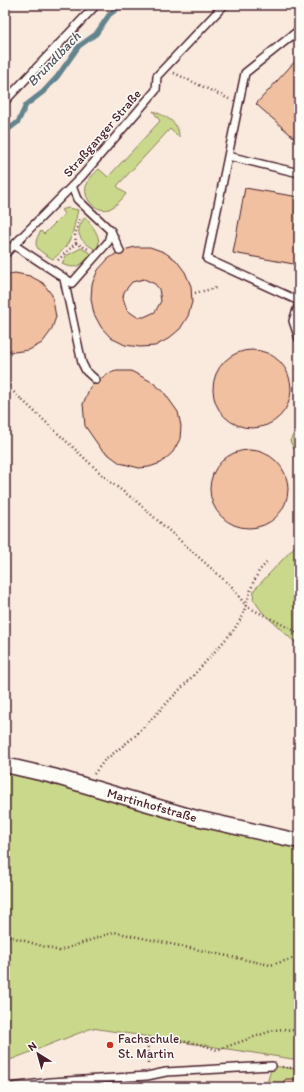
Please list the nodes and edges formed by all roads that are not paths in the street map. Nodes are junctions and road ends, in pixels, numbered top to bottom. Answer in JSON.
{"nodes":[{"id":1,"x":96,"y":5,"type":"edge"},
{"id":2,"x":224,"y":5,"type":"edge"},
{"id":3,"x":299,"y":30,"type":"edge"},
{"id":4,"x":5,"y":101,"type":"edge"},
{"id":5,"x":228,"y":156,"type":"junction"},
{"id":6,"x":299,"y":173,"type":"edge"},
{"id":7,"x":72,"y":186,"type":"junction"},
{"id":8,"x":111,"y":230,"type":"junction"},
{"id":9,"x":14,"y":245,"type":"junction"},
{"id":10,"x":120,"y":251,"type":"dead end"},
{"id":11,"x":5,"y":254,"type":"edge"},
{"id":12,"x":64,"y":278,"type":"junction"},
{"id":13,"x":299,"y":303,"type":"edge"},
{"id":14,"x":299,"y":339,"type":"edge"},
{"id":15,"x":96,"y":380,"type":"dead end"},
{"id":16,"x":5,"y":765,"type":"edge"},
{"id":17,"x":299,"y":842,"type":"edge"},
{"id":18,"x":272,"y":1066,"type":"road end"},
{"id":19,"x":11,"y":1087,"type":"edge"}],
"edges":[{"from":1,"to":4,"type":"lane"},
{"from":2,"to":7,"type":"lane","name":"Straßganger Straße"},
{"from":3,"to":5,"type":"lane"},
{"from":5,"to":6,"type":"lane"},
{"from":5,"to":13,"type":"lane"},
{"from":7,"to":8,"type":"lane"},
{"from":7,"to":9,"type":"lane","name":"Straßganger Straße"},
{"from":8,"to":10,"type":"lane"},
{"from":8,"to":12,"type":"lane"},
{"from":9,"to":11,"type":"lane","name":"Straßganger Straße"},
{"from":9,"to":12,"type":"lane"},
{"from":12,"to":15,"type":"lane"},
{"from":13,"to":14,"type":"lane"},
{"from":16,"to":17,"type":"street","name":"Martinhofstraße"},
{"from":18,"to":19,"type":"lane"}]}
